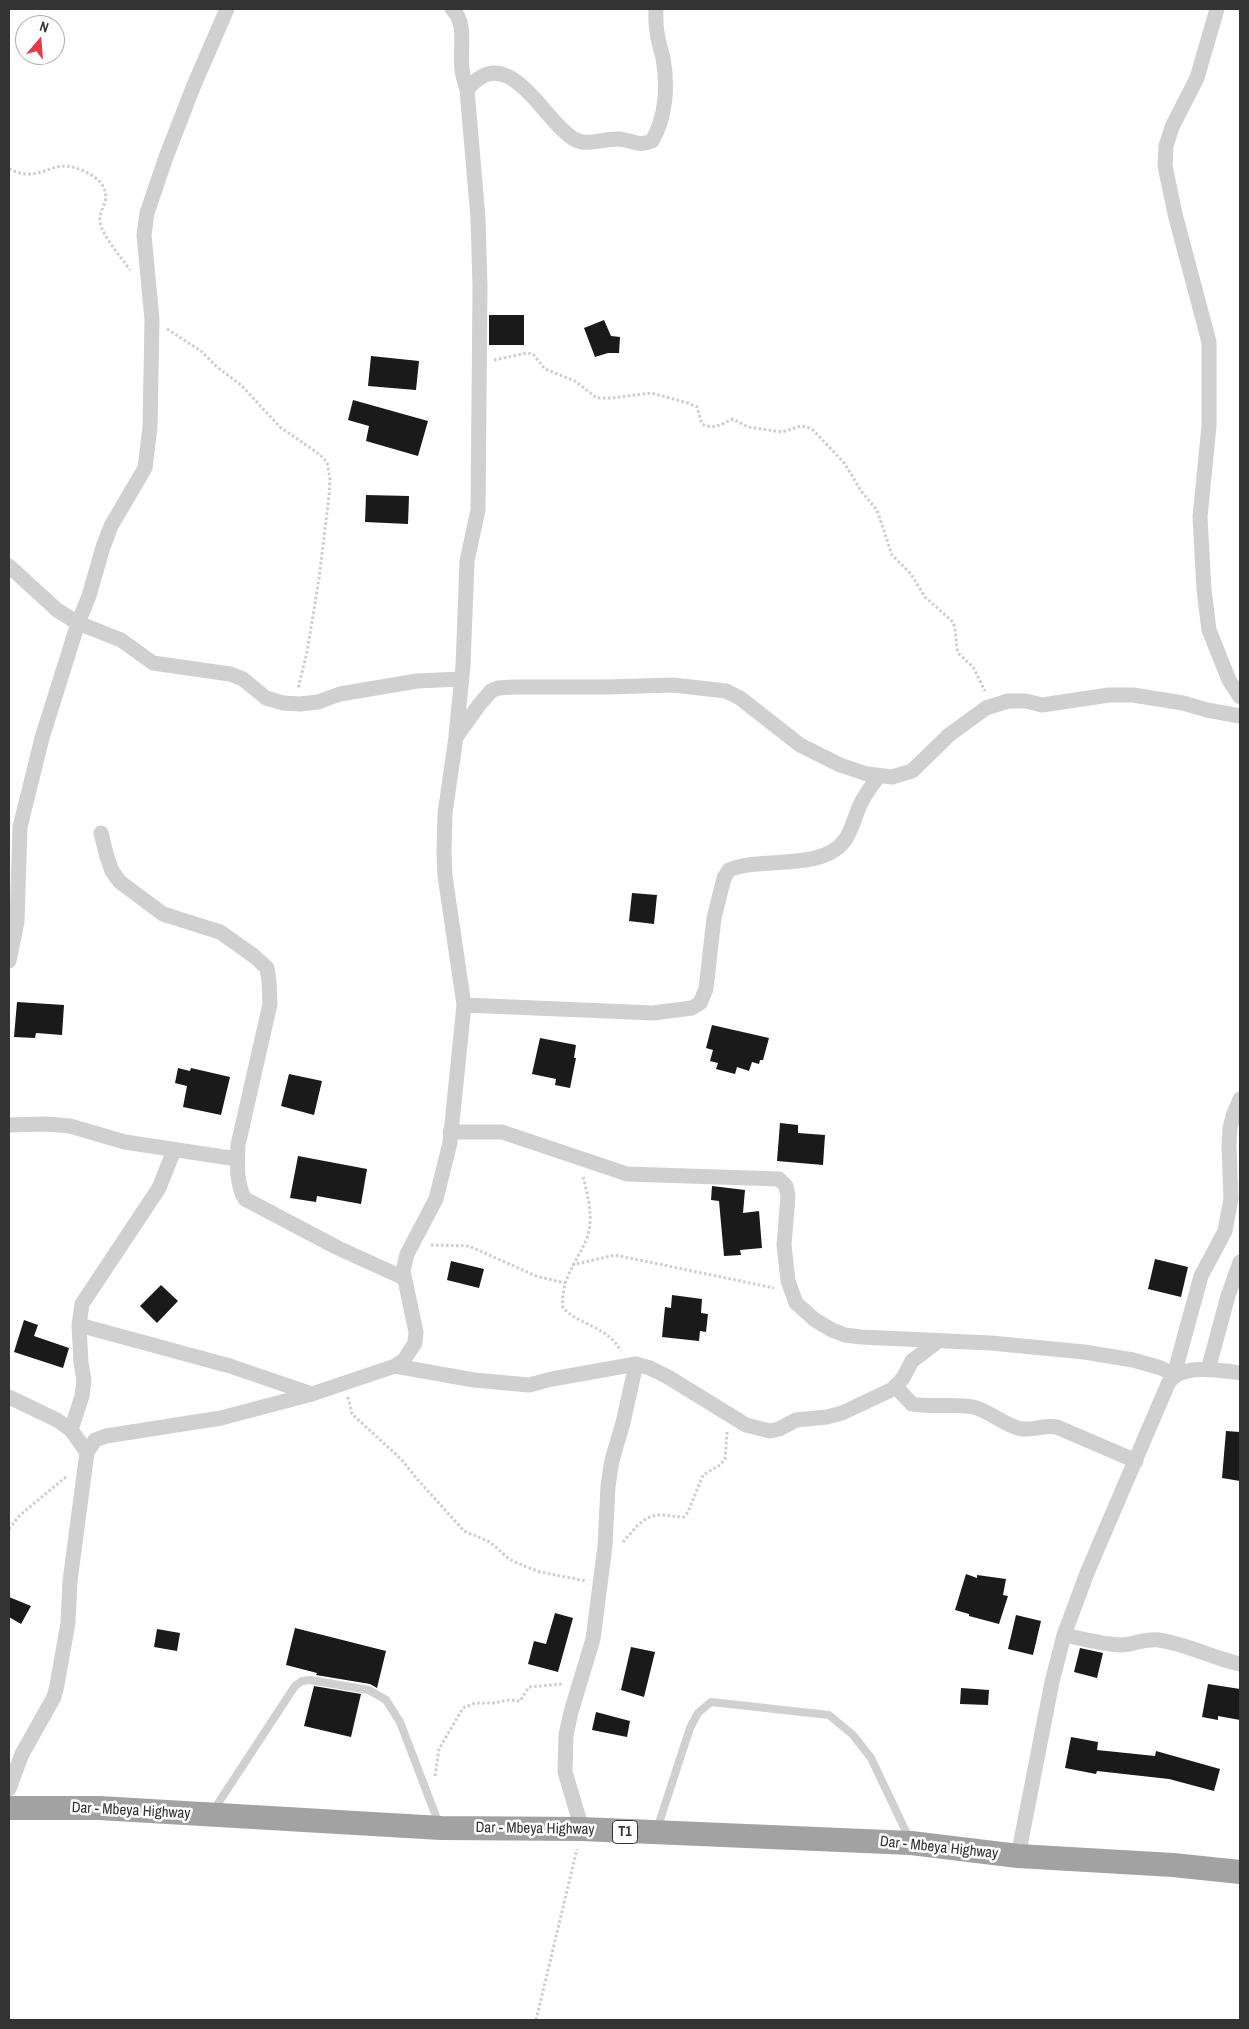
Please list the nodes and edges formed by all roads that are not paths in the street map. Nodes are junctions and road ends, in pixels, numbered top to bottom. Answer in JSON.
{"nodes":[{"id":1,"x":227,"y":9,"type":"edge"},
{"id":2,"x":452,"y":9,"type":"edge"},
{"id":3,"x":656,"y":9,"type":"edge"},
{"id":4,"x":1217,"y":9,"type":"edge"},
{"id":5,"x":467,"y":90,"type":"junction"},
{"id":6,"x":9,"y":566,"type":"edge"},
{"id":7,"x":78,"y":623,"type":"junction"},
{"id":8,"x":461,"y":679,"type":"junction"},
{"id":9,"x":1240,"y":697,"type":"edge"},
{"id":10,"x":1240,"y":716,"type":"edge"},
{"id":11,"x":456,"y":737,"type":"junction"},
{"id":12,"x":879,"y":776,"type":"junction"},
{"id":13,"x":102,"y":833,"type":"dead end"},
{"id":14,"x":9,"y":961,"type":"edge"},
{"id":15,"x":464,"y":1005,"type":"junction"},
{"id":16,"x":1240,"y":1099,"type":"edge"},
{"id":17,"x":10,"y":1125,"type":"edge"},
{"id":18,"x":450,"y":1132,"type":"junction"},
{"id":19,"x":1235,"y":1132,"type":"edge"},
{"id":20,"x":174,"y":1150,"type":"junction"},
{"id":21,"x":237,"y":1159,"type":"junction"},
{"id":22,"x":1240,"y":1262,"type":"edge"},
{"id":23,"x":404,"y":1278,"type":"junction"},
{"id":24,"x":78,"y":1325,"type":"junction"},
{"id":25,"x":937,"y":1342,"type":"junction"},
{"id":26,"x":632,"y":1364,"type":"junction"},
{"id":27,"x":395,"y":1366,"type":"junction"},
{"id":28,"x":1208,"y":1370,"type":"junction"},
{"id":29,"x":1240,"y":1373,"type":"edge"},
{"id":30,"x":1174,"y":1375,"type":"junction"},
{"id":31,"x":895,"y":1386,"type":"junction"},
{"id":32,"x":312,"y":1394,"type":"junction"},
{"id":33,"x":9,"y":1397,"type":"edge"},
{"id":34,"x":71,"y":1430,"type":"junction"},
{"id":35,"x":87,"y":1456,"type":"junction"},
{"id":36,"x":1136,"y":1461,"type":"junction"},
{"id":37,"x":1064,"y":1635,"type":"junction"},
{"id":38,"x":1240,"y":1664,"type":"edge"},
{"id":39,"x":9,"y":1789,"type":"edge"},
{"id":40,"x":9,"y":1808,"type":"edge"},
{"id":41,"x":211,"y":1815,"type":"junction"},
{"id":42,"x":441,"y":1828,"type":"junction"},
{"id":43,"x":582,"y":1829,"type":"junction"},
{"id":44,"x":656,"y":1834,"type":"junction"},
{"id":45,"x":911,"y":1843,"type":"junction"},
{"id":46,"x":1018,"y":1856,"type":"junction"},
{"id":47,"x":1240,"y":1872,"type":"edge"}],
"edges":[{"from":1,"to":7,"type":"street"},
{"from":2,"to":5,"type":"street"},
{"from":3,"to":5,"type":"street"},
{"from":4,"to":9,"type":"street"},
{"from":5,"to":8,"type":"street"},
{"from":6,"to":7,"type":"street"},
{"from":7,"to":8,"type":"street"},
{"from":7,"to":14,"type":"street"},
{"from":8,"to":11,"type":"street"},
{"from":10,"to":12,"type":"street"},
{"from":11,"to":12,"type":"street"},
{"from":11,"to":15,"type":"street"},
{"from":12,"to":15,"type":"street"},
{"from":13,"to":21,"type":"street"},
{"from":15,"to":18,"type":"street"},
{"from":16,"to":19,"type":"street"},
{"from":17,"to":20,"type":"street"},
{"from":18,"to":23,"type":"street"},
{"from":18,"to":25,"type":"street"},
{"from":19,"to":30,"type":"street"},
{"from":20,"to":21,"type":"street"},
{"from":20,"to":24,"type":"street"},
{"from":21,"to":23,"type":"street"},
{"from":22,"to":28,"type":"street"},
{"from":23,"to":27,"type":"street"},
{"from":24,"to":32,"type":"street"},
{"from":24,"to":34,"type":"street"},
{"from":25,"to":30,"type":"street"},
{"from":25,"to":31,"type":"street"},
{"from":26,"to":27,"type":"street"},
{"from":26,"to":31,"type":"street"},
{"from":26,"to":43,"type":"street"},
{"from":27,"to":32,"type":"street"},
{"from":28,"to":29,"type":"street"},
{"from":28,"to":30,"type":"street"},
{"from":30,"to":36,"type":"street"},
{"from":31,"to":36,"type":"street"},
{"from":32,"to":35,"type":"street"},
{"from":33,"to":34,"type":"street"},
{"from":34,"to":35,"type":"street"},
{"from":35,"to":39,"type":"street"},
{"from":36,"to":37,"type":"street"},
{"from":37,"to":38,"type":"street"},
{"from":37,"to":46,"type":"street"},
{"from":40,"to":41,"type":"highway","name":"Dar - Mbeya Highway","number":"T1"},
{"from":41,"to":42,"type":"highway","name":"Dar - Mbeya Highway","number":"T1"},
{"from":41,"to":42,"type":"lane"},
{"from":42,"to":43,"type":"highway","name":"Dar - Mbeya Highway","number":"T1"},
{"from":43,"to":44,"type":"highway","name":"Dar - Mbeya Highway","number":"T1"},
{"from":44,"to":45,"type":"highway","name":"Dar - Mbeya Highway","number":"T1"},
{"from":44,"to":45,"type":"lane"},
{"from":45,"to":46,"type":"highway","name":"Dar - Mbeya Highway","number":"T1"},
{"from":46,"to":47,"type":"highway","name":"Dar - Mbeya Highway","number":"T1"}]}
